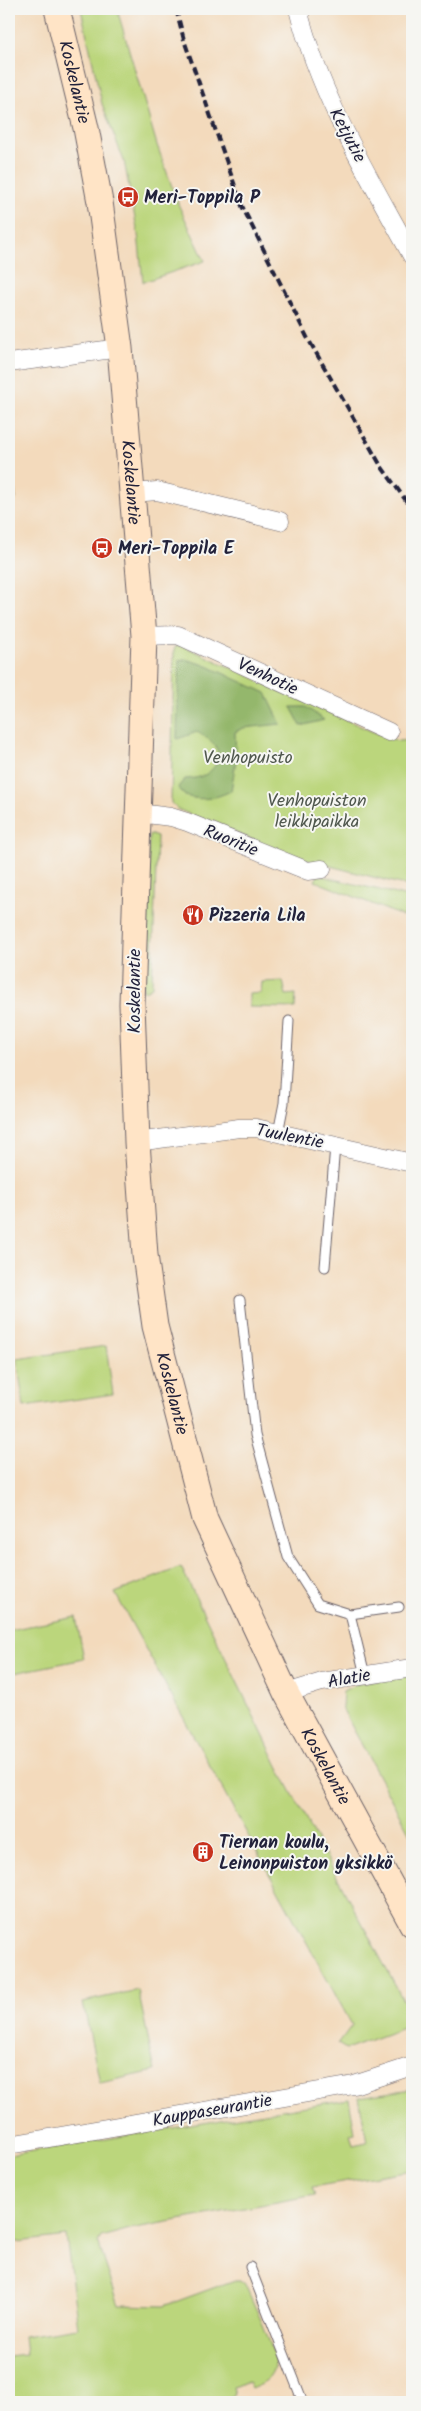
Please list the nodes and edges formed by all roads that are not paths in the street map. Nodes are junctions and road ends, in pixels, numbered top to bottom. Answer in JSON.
{"nodes":[{"id":1,"x":57,"y":9,"type":"edge"},
{"id":2,"x":298,"y":9,"type":"edge"},
{"id":3,"x":412,"y":256,"type":"edge"},
{"id":4,"x":120,"y":348,"type":"junction"},
{"id":5,"x":9,"y":363,"type":"edge"},
{"id":6,"x":133,"y":494,"type":"junction"},
{"id":7,"x":280,"y":521,"type":"dead end"},
{"id":8,"x":144,"y":636,"type":"junction"},
{"id":9,"x":389,"y":732,"type":"dead end"},
{"id":10,"x":138,"y":813,"type":"junction"},
{"id":11,"x":322,"y":869,"type":"dead end"},
{"id":12,"x":289,"y":1021,"type":"dead end"},
{"id":13,"x":278,"y":1133,"type":"junction"},
{"id":14,"x":137,"y":1142,"type":"junction"},
{"id":15,"x":335,"y":1146,"type":"junction"},
{"id":16,"x":412,"y":1163,"type":"edge"},
{"id":17,"x":325,"y":1267,"type":"dead end"},
{"id":18,"x":240,"y":1300,"type":"dead end"},
{"id":19,"x":399,"y":1607,"type":"dead end"},
{"id":20,"x":350,"y":1614,"type":"junction"},
{"id":21,"x":412,"y":1668,"type":"edge"},
{"id":22,"x":366,"y":1675,"type":"junction"},
{"id":23,"x":286,"y":1692,"type":"junction"},
{"id":24,"x":412,"y":1924,"type":"edge"},
{"id":25,"x":412,"y":2066,"type":"edge"},
{"id":26,"x":9,"y":2145,"type":"edge"},
{"id":27,"x":250,"y":2267,"type":"dead end"},
{"id":28,"x":304,"y":2402,"type":"edge"}],
"edges":[{"from":1,"to":4,"type":"main road","name":"Koskelantie"},
{"from":2,"to":3,"type":"street","name":"Ketjutie"},
{"from":4,"to":5,"type":"street"},
{"from":4,"to":6,"type":"main road","name":"Koskelantie"},
{"from":6,"to":7,"type":"street"},
{"from":6,"to":8,"type":"main road","name":"Koskelantie"},
{"from":8,"to":9,"type":"street","name":"Venhotie"},
{"from":8,"to":10,"type":"main road","name":"Koskelantie"},
{"from":10,"to":11,"type":"street","name":"Ruoritie"},
{"from":10,"to":14,"type":"main road","name":"Koskelantie"},
{"from":12,"to":13,"type":"lane"},
{"from":13,"to":14,"type":"street","name":"Tuulentie"},
{"from":13,"to":15,"type":"street","name":"Tuulentie"},
{"from":14,"to":23,"type":"main road","name":"Koskelantie"},
{"from":15,"to":16,"type":"street","name":"Tuulentie"},
{"from":15,"to":17,"type":"lane"},
{"from":18,"to":20,"type":"lane"},
{"from":19,"to":20,"type":"lane"},
{"from":20,"to":22,"type":"lane"},
{"from":21,"to":22,"type":"street","name":"Alatie"},
{"from":22,"to":23,"type":"street","name":"Alatie"},
{"from":23,"to":24,"type":"main road","name":"Koskelantie"},
{"from":25,"to":26,"type":"street","name":"Kauppaseurantie"},
{"from":27,"to":28,"type":"lane"}]}
